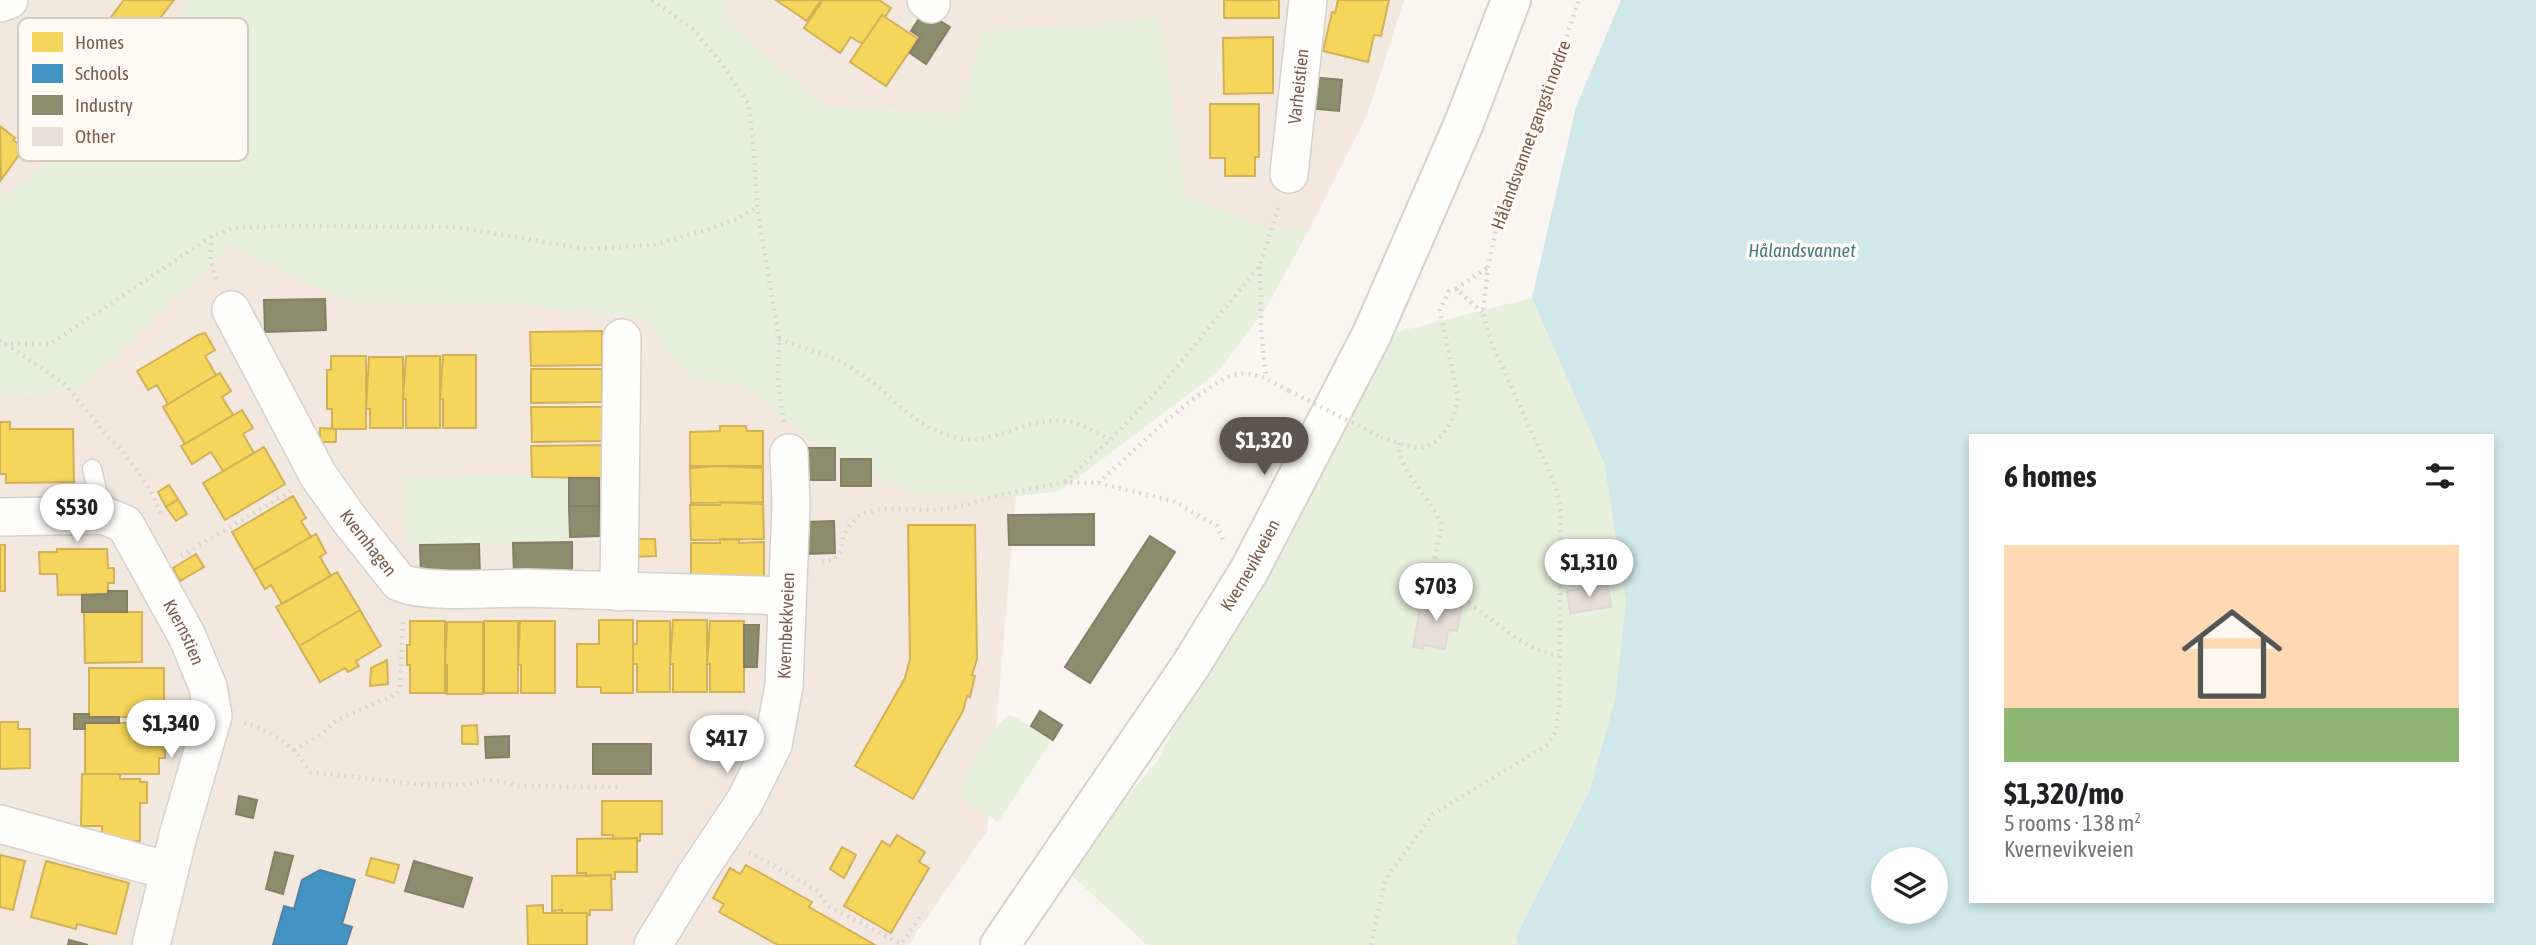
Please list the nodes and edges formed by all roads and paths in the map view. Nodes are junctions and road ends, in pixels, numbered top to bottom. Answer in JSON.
{"nodes":[{"id":1,"x":9,"y":0,"type":"edge"},
{"id":2,"x":652,"y":0,"type":"edge"},
{"id":3,"x":1308,"y":0,"type":"edge"},
{"id":4,"x":1511,"y":0,"type":"edge"},
{"id":5,"x":1579,"y":0,"type":"edge"},
{"id":6,"x":0,"y":3,"type":"edge"},
{"id":7,"x":1289,"y":174,"type":"joint"},
{"id":8,"x":757,"y":207,"type":"junction"},
{"id":9,"x":212,"y":236,"type":"junction"},
{"id":10,"x":1260,"y":265,"type":"junction"},
{"id":11,"x":1488,"y":267,"type":"junction"},
{"id":12,"x":1456,"y":289,"type":"junction"},
{"id":13,"x":231,"y":310,"type":"joint"},
{"id":14,"x":1483,"y":313,"type":"junction"},
{"id":15,"x":622,"y":338,"type":"dead end"},
{"id":16,"x":779,"y":339,"type":"junction"},
{"id":17,"x":0,"y":340,"type":"edge"},
{"id":18,"x":1266,"y":378,"type":"junction"},
{"id":19,"x":1110,"y":440,"type":"junction"},
{"id":20,"x":1399,"y":443,"type":"junction"},
{"id":21,"x":789,"y":453,"type":"joint"},
{"id":22,"x":92,"y":469,"type":"dead end"},
{"id":23,"x":318,"y":475,"type":"junction"},
{"id":24,"x":1064,"y":482,"type":"junction"},
{"id":25,"x":1098,"y":483,"type":"junction"},
{"id":26,"x":103,"y":515,"type":"junction"},
{"id":27,"x":0,"y":517,"type":"edge"},
{"id":28,"x":181,"y":556,"type":"dead end"},
{"id":29,"x":1250,"y":569,"type":"junction"},
{"id":30,"x":404,"y":585,"type":"junction"},
{"id":31,"x":619,"y":592,"type":"junction"},
{"id":32,"x":787,"y":596,"type":"junction"},
{"id":33,"x":1559,"y":656,"type":"junction"},
{"id":34,"x":213,"y":716,"type":"junction"},
{"id":35,"x":294,"y":750,"type":"junction"},
{"id":36,"x":618,"y":787,"type":"dead end"},
{"id":37,"x":0,"y":824,"type":"edge"},
{"id":38,"x":722,"y":835,"type":"junction"},
{"id":39,"x":169,"y":871,"type":"junction"},
{"id":40,"x":923,"y":913,"type":"dead end"},
{"id":41,"x":665,"y":941,"type":"edge"},
{"id":42,"x":151,"y":945,"type":"edge"},
{"id":43,"x":1000,"y":945,"type":"edge"},
{"id":44,"x":1371,"y":945,"type":"edge"}],
"edges":[{"from":1,"to":6,"type":"street"},
{"from":2,"to":8,"type":"path"},
{"from":3,"to":7,"type":"street","name":"Varheistien"},
{"from":4,"to":29,"type":"main road","name":"Kvernevikveien"},
{"from":5,"to":11,"type":"path","name":"Hålandsvannet gangsti nordre"},
{"from":7,"to":10,"type":"path"},
{"from":8,"to":9,"type":"path"},
{"from":8,"to":16,"type":"path"},
{"from":9,"to":13,"type":"path"},
{"from":9,"to":17,"type":"path"},
{"from":10,"to":18,"type":"path"},
{"from":10,"to":19,"type":"path"},
{"from":11,"to":12,"type":"path"},
{"from":11,"to":14,"type":"path","name":"Hålandsvannet gangsti nordre"},
{"from":12,"to":14,"type":"path"},
{"from":12,"to":20,"type":"path"},
{"from":13,"to":23,"type":"street","name":"Kvernhagen"},
{"from":14,"to":33,"type":"path"},
{"from":15,"to":31,"type":"street"},
{"from":16,"to":19,"type":"path"},
{"from":16,"to":21,"type":"path"},
{"from":18,"to":20,"type":"path","bridge":true},
{"from":18,"to":25,"type":"path"},
{"from":19,"to":24,"type":"path"},
{"from":20,"to":33,"type":"path"},
{"from":21,"to":32,"type":"street","name":"Kvernbekkveien"},
{"from":22,"to":26,"type":"lane"},
{"from":23,"to":28,"type":"path"},
{"from":23,"to":30,"type":"street","name":"Kvernhagen"},
{"from":24,"to":25,"type":"path"},
{"from":24,"to":32,"type":"path"},
{"from":25,"to":29,"type":"path"},
{"from":26,"to":27,"type":"street"},
{"from":26,"to":34,"type":"street","name":"Kvernstien"},
{"from":29,"to":43,"type":"main road","name":"Kvernevikveien"},
{"from":30,"to":31,"type":"street","name":"Kvernhagen"},
{"from":30,"to":35,"type":"path"},
{"from":31,"to":32,"type":"street","name":"Kvernhagen"},
{"from":32,"to":38,"type":"street","name":"Kvernbekkveien"},
{"from":33,"to":44,"type":"path"},
{"from":34,"to":35,"type":"path"},
{"from":34,"to":39,"type":"street","name":"Kvernstien"},
{"from":35,"to":36,"type":"path"},
{"from":37,"to":39,"type":"street"},
{"from":38,"to":40,"type":"path"},
{"from":38,"to":41,"type":"street","name":"Kvernbekkveien"},
{"from":39,"to":42,"type":"street","name":"Kvernstien"}]}
